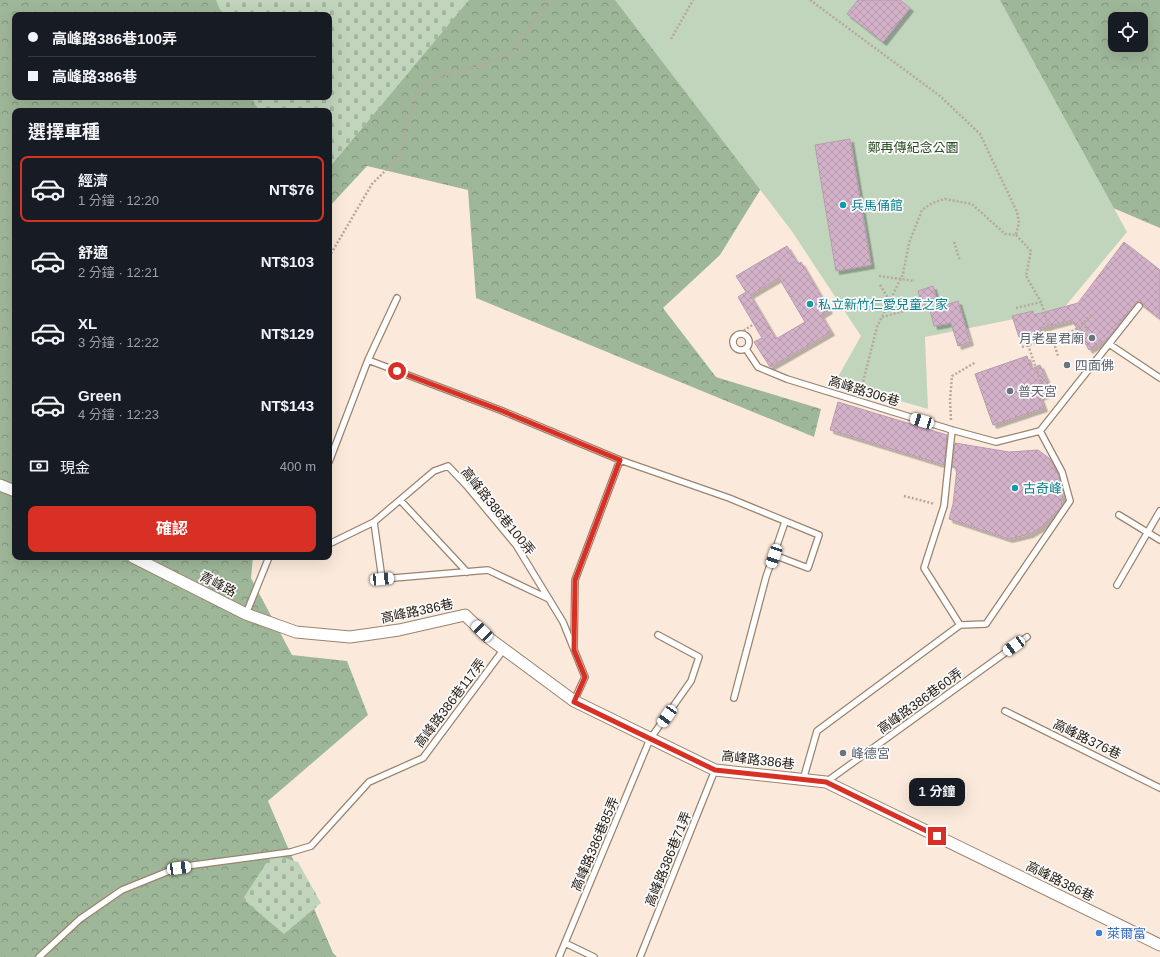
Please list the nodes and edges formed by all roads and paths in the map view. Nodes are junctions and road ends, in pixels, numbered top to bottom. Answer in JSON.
{"nodes":[{"id":1,"x":550,"y":0,"type":"edge"},
{"id":2,"x":693,"y":0,"type":"edge"},
{"id":3,"x":810,"y":0,"type":"edge"},
{"id":4,"x":671,"y":39,"type":"dead end"},
{"id":5,"x":1016,"y":235,"type":"junction"},
{"id":6,"x":954,"y":242,"type":"dead end"},
{"id":7,"x":332,"y":252,"type":"edge"},
{"id":8,"x":960,"y":261,"type":"dead end"},
{"id":9,"x":879,"y":276,"type":"dead end"},
{"id":10,"x":901,"y":278,"type":"junction"},
{"id":11,"x":915,"y":280,"type":"dead end"},
{"id":12,"x":880,"y":285,"type":"dead end"},
{"id":13,"x":397,"y":298,"type":"dead end"},
{"id":14,"x":890,"y":301,"type":"junction"},
{"id":15,"x":937,"y":302,"type":"dead end"},
{"id":16,"x":1041,"y":302,"type":"junction"},
{"id":17,"x":1138,"y":306,"type":"dead end"},
{"id":18,"x":1016,"y":308,"type":"dead end"},
{"id":19,"x":1092,"y":315,"type":"dead end"},
{"id":20,"x":882,"y":317,"type":"junction"},
{"id":21,"x":1083,"y":323,"type":"junction"},
{"id":22,"x":754,"y":324,"type":"dead end"},
{"id":23,"x":1088,"y":331,"type":"dead end"},
{"id":24,"x":736,"y":335,"type":"junction"},
{"id":25,"x":1053,"y":337,"type":"junction"},
{"id":26,"x":1028,"y":344,"type":"junction"},
{"id":27,"x":1108,"y":344,"type":"junction"},
{"id":28,"x":1022,"y":346,"type":"dead end"},
{"id":29,"x":746,"y":349,"type":"junction"},
{"id":30,"x":1058,"y":356,"type":"dead end"},
{"id":31,"x":368,"y":360,"type":"junction"},
{"id":32,"x":976,"y":362,"type":"dead end"},
{"id":33,"x":1043,"y":375,"type":"dead end"},
{"id":34,"x":1160,"y":378,"type":"edge"},
{"id":35,"x":1041,"y":382,"type":"junction"},
{"id":36,"x":862,"y":386,"type":"dead end"},
{"id":37,"x":1046,"y":387,"type":"dead end"},
{"id":38,"x":952,"y":430,"type":"junction"},
{"id":39,"x":1040,"y":431,"type":"junction"},
{"id":40,"x":332,"y":454,"type":"edge"},
{"id":41,"x":620,"y":460,"type":"junction"},
{"id":42,"x":0,"y":485,"type":"edge"},
{"id":43,"x":12,"y":490,"type":"edge"},
{"id":44,"x":904,"y":496,"type":"dead end"},
{"id":45,"x":400,"y":500,"type":"junction"},
{"id":46,"x":944,"y":506,"type":"junction"},
{"id":47,"x":1160,"y":511,"type":"edge"},
{"id":48,"x":1119,"y":515,"type":"dead end"},
{"id":49,"x":374,"y":522,"type":"junction"},
{"id":50,"x":785,"y":522,"type":"junction"},
{"id":51,"x":1147,"y":532,"type":"junction"},
{"id":52,"x":1160,"y":540,"type":"edge"},
{"id":53,"x":332,"y":543,"type":"edge"},
{"id":54,"x":774,"y":556,"type":"junction"},
{"id":55,"x":139,"y":560,"type":"edge"},
{"id":56,"x":268,"y":560,"type":"edge"},
{"id":57,"x":467,"y":572,"type":"junction"},
{"id":58,"x":1117,"y":585,"type":"dead end"},
{"id":59,"x":549,"y":599,"type":"junction"},
{"id":60,"x":246,"y":614,"type":"junction"},
{"id":61,"x":960,"y":625,"type":"junction"},
{"id":62,"x":658,"y":635,"type":"dead end"},
{"id":63,"x":1027,"y":637,"type":"dead end"},
{"id":64,"x":504,"y":649,"type":"junction"},
{"id":65,"x":574,"y":650,"type":"junction"},
{"id":66,"x":734,"y":698,"type":"dead end"},
{"id":67,"x":574,"y":702,"type":"junction"},
{"id":68,"x":1005,"y":711,"type":"dead end"},
{"id":69,"x":650,"y":739,"type":"junction"},
{"id":70,"x":715,"y":770,"type":"junction"},
{"id":71,"x":803,"y":780,"type":"junction"},
{"id":72,"x":826,"y":782,"type":"junction"},
{"id":73,"x":1160,"y":788,"type":"edge"},
{"id":74,"x":565,"y":944,"type":"junction"},
{"id":75,"x":1160,"y":945,"type":"edge"},
{"id":76,"x":39,"y":957,"type":"edge"},
{"id":77,"x":559,"y":957,"type":"edge"},
{"id":78,"x":594,"y":957,"type":"edge"},
{"id":79,"x":640,"y":957,"type":"edge"}],
"edges":[{"from":1,"to":7,"type":"path"},
{"from":2,"to":4,"type":"path"},
{"from":3,"to":5,"type":"path"},
{"from":5,"to":10,"type":"path"},
{"from":5,"to":16,"type":"path"},
{"from":6,"to":8,"type":"path"},
{"from":9,"to":10,"type":"path"},
{"from":10,"to":11,"type":"path"},
{"from":10,"to":14,"type":"path"},
{"from":12,"to":14,"type":"path"},
{"from":13,"to":31,"type":"lane"},
{"from":14,"to":20,"type":"path"},
{"from":15,"to":20,"type":"path"},
{"from":16,"to":18,"type":"path"},
{"from":16,"to":25,"type":"path"},
{"from":17,"to":27,"type":"lane"},
{"from":19,"to":21,"type":"path"},
{"from":20,"to":36,"type":"path"},
{"from":21,"to":23,"type":"path"},
{"from":21,"to":25,"type":"path"},
{"from":22,"to":24,"type":"path"},
{"from":24,"to":29,"type":"lane"},
{"from":24,"to":29,"type":"lane"},
{"from":25,"to":26,"type":"path"},
{"from":25,"to":30,"type":"path"},
{"from":26,"to":28,"type":"path"},
{"from":26,"to":35,"type":"path"},
{"from":27,"to":34,"type":"lane"},
{"from":27,"to":39,"type":"lane"},
{"from":29,"to":38,"type":"lane","name":"高峰路306巷"},
{"from":31,"to":40,"type":"lane"},
{"from":31,"to":41,"type":"lane"},
{"from":32,"to":38,"type":"path"},
{"from":33,"to":35,"type":"path"},
{"from":35,"to":37,"type":"path"},
{"from":38,"to":39,"type":"lane","name":"高峰路306巷"},
{"from":38,"to":46,"type":"lane"},
{"from":39,"to":61,"type":"lane"},
{"from":41,"to":50,"type":"lane"},
{"from":41,"to":65,"type":"lane","name":"高峰路386巷100弄"},
{"from":42,"to":43,"type":"street"},
{"from":44,"to":46,"type":"path"},
{"from":45,"to":49,"type":"lane","name":"高峰路386巷100弄"},
{"from":45,"to":57,"type":"lane"},
{"from":45,"to":59,"type":"lane","name":"高峰路386巷100弄"},
{"from":46,"to":61,"type":"lane"},
{"from":47,"to":51,"type":"lane"},
{"from":48,"to":51,"type":"lane"},
{"from":49,"to":53,"type":"lane","name":"高峰路386巷100弄"},
{"from":49,"to":57,"type":"lane"},
{"from":50,"to":54,"type":"lane"},
{"from":50,"to":54,"type":"lane"},
{"from":51,"to":52,"type":"lane"},
{"from":51,"to":58,"type":"lane"},
{"from":54,"to":66,"type":"lane"},
{"from":55,"to":60,"type":"street","name":"青峰路"},
{"from":56,"to":60,"type":"lane"},
{"from":57,"to":59,"type":"lane"},
{"from":59,"to":65,"type":"lane","name":"高峰路386巷100弄"},
{"from":60,"to":64,"type":"street","name":"高峰路386巷"},
{"from":61,"to":71,"type":"lane"},
{"from":62,"to":69,"type":"lane","name":"高峰路386巷85弄"},
{"from":63,"to":72,"type":"lane","name":"高峰路386巷60弄"},
{"from":64,"to":67,"type":"street","name":"高峰路386巷"},
{"from":64,"to":76,"type":"lane","name":"高峰路386巷117弄"},
{"from":65,"to":67,"type":"lane","name":"高峰路386巷100弄"},
{"from":67,"to":69,"type":"street","name":"高峰路386巷"},
{"from":68,"to":73,"type":"lane","name":"高峰路376巷"},
{"from":69,"to":70,"type":"street","name":"高峰路386巷"},
{"from":69,"to":74,"type":"lane","name":"高峰路386巷85弄"},
{"from":70,"to":71,"type":"street","name":"高峰路386巷"},
{"from":70,"to":79,"type":"lane","name":"高峰路386巷71弄"},
{"from":71,"to":72,"type":"street","name":"高峰路386巷"},
{"from":72,"to":75,"type":"street","name":"高峰路386巷"},
{"from":74,"to":77,"type":"lane","name":"高峰路386巷85弄"},
{"from":74,"to":78,"type":"lane"}]}
